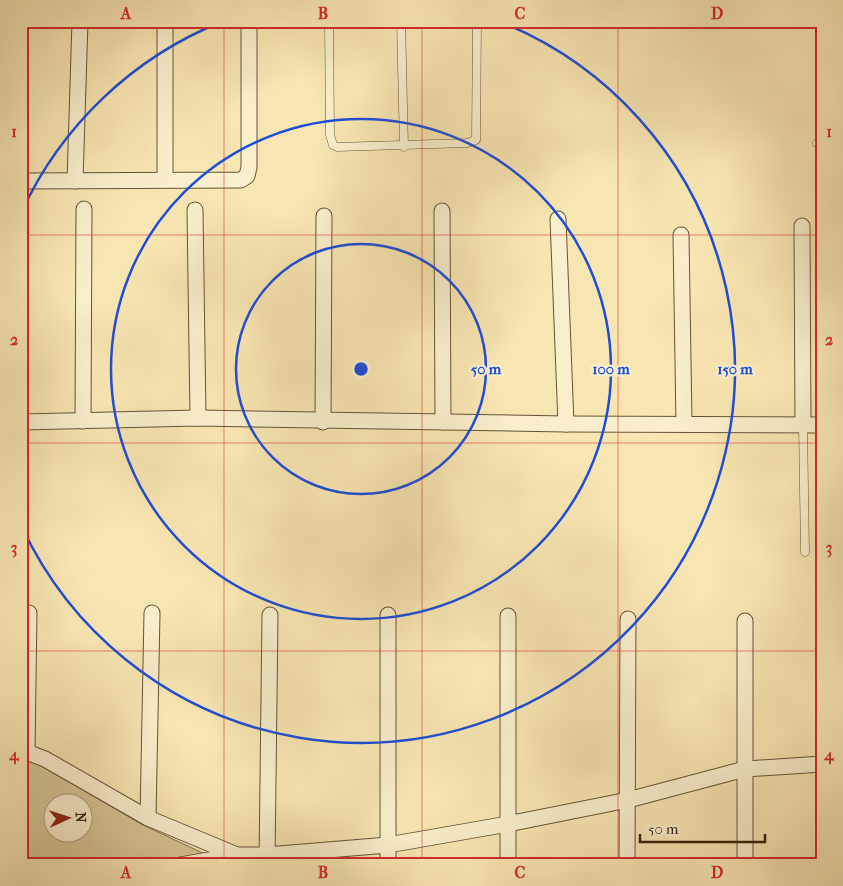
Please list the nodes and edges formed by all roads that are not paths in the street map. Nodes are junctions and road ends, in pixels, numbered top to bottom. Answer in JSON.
{"nodes":[{"id":1,"x":80,"y":21,"type":"edge"},
{"id":2,"x":165,"y":21,"type":"edge"},
{"id":3,"x":249,"y":21,"type":"edge"},
{"id":4,"x":329,"y":21,"type":"edge"},
{"id":5,"x":401,"y":21,"type":"edge"},
{"id":6,"x":477,"y":21,"type":"edge"},
{"id":7,"x":404,"y":147,"type":"junction"},
{"id":8,"x":166,"y":180,"type":"junction"},
{"id":9,"x":21,"y":181,"type":"edge"},
{"id":10,"x":75,"y":181,"type":"junction"},
{"id":11,"x":84,"y":209,"type":"dead end"},
{"id":12,"x":196,"y":210,"type":"dead end"},
{"id":13,"x":442,"y":211,"type":"dead end"},
{"id":14,"x":324,"y":216,"type":"dead end"},
{"id":15,"x":558,"y":219,"type":"dead end"},
{"id":16,"x":802,"y":226,"type":"dead end"},
{"id":17,"x":681,"y":235,"type":"dead end"},
{"id":18,"x":198,"y":418,"type":"junction"},
{"id":19,"x":83,"y":421,"type":"junction"},
{"id":20,"x":21,"y":422,"type":"edge"},
{"id":21,"x":323,"y":422,"type":"junction"},
{"id":22,"x":443,"y":422,"type":"junction"},
{"id":23,"x":684,"y":423,"type":"junction"},
{"id":24,"x":566,"y":424,"type":"junction"},
{"id":25,"x":822,"y":424,"type":"edge"},
{"id":26,"x":804,"y":425,"type":"junction"},
{"id":27,"x":805,"y":552,"type":"dead end"},
{"id":28,"x":29,"y":613,"type":"dead end"},
{"id":29,"x":152,"y":613,"type":"dead end"},
{"id":30,"x":270,"y":615,"type":"dead end"},
{"id":31,"x":388,"y":615,"type":"dead end"},
{"id":32,"x":508,"y":616,"type":"dead end"},
{"id":33,"x":628,"y":619,"type":"dead end"},
{"id":34,"x":745,"y":621,"type":"dead end"},
{"id":35,"x":24,"y":751,"type":"edge"},
{"id":36,"x":822,"y":764,"type":"edge"},
{"id":37,"x":745,"y":769,"type":"junction"},
{"id":38,"x":628,"y":800,"type":"junction"},
{"id":39,"x":148,"y":818,"type":"junction"},
{"id":40,"x":508,"y":824,"type":"junction"},
{"id":41,"x":388,"y":845,"type":"junction"},
{"id":42,"x":237,"y":855,"type":"junction"},
{"id":43,"x":267,"y":860,"type":"edge"},
{"id":44,"x":180,"y":865,"type":"edge"},
{"id":45,"x":388,"y":865,"type":"edge"},
{"id":46,"x":508,"y":865,"type":"edge"},
{"id":47,"x":628,"y":865,"type":"edge"},
{"id":48,"x":745,"y":865,"type":"edge"}],
"edges":[{"from":1,"to":10,"type":"street"},
{"from":2,"to":8,"type":"street"},
{"from":3,"to":8,"type":"street"},
{"from":4,"to":7,"type":"lane"},
{"from":5,"to":7,"type":"lane"},
{"from":6,"to":7,"type":"lane"},
{"from":8,"to":10,"type":"street"},
{"from":9,"to":10,"type":"street"},
{"from":11,"to":19,"type":"street"},
{"from":12,"to":18,"type":"street"},
{"from":13,"to":22,"type":"street"},
{"from":14,"to":21,"type":"street"},
{"from":15,"to":24,"type":"street"},
{"from":16,"to":26,"type":"street"},
{"from":17,"to":23,"type":"street"},
{"from":18,"to":19,"type":"street"},
{"from":18,"to":21,"type":"street"},
{"from":19,"to":20,"type":"street"},
{"from":21,"to":22,"type":"street"},
{"from":22,"to":24,"type":"street"},
{"from":23,"to":24,"type":"street"},
{"from":23,"to":26,"type":"street"},
{"from":25,"to":26,"type":"street"},
{"from":26,"to":27,"type":"lane"},
{"from":28,"to":35,"type":"street"},
{"from":29,"to":39,"type":"street"},
{"from":30,"to":43,"type":"street"},
{"from":31,"to":41,"type":"street"},
{"from":32,"to":40,"type":"street"},
{"from":33,"to":38,"type":"street"},
{"from":34,"to":37,"type":"street"},
{"from":35,"to":39,"type":"street"},
{"from":36,"to":37,"type":"street"},
{"from":37,"to":38,"type":"street"},
{"from":37,"to":48,"type":"street"},
{"from":38,"to":40,"type":"street"},
{"from":38,"to":47,"type":"street"},
{"from":39,"to":42,"type":"street"},
{"from":40,"to":41,"type":"street"},
{"from":40,"to":46,"type":"street"},
{"from":41,"to":43,"type":"street"},
{"from":41,"to":45,"type":"street"},
{"from":42,"to":43,"type":"street"},
{"from":42,"to":44,"type":"street"}]}
